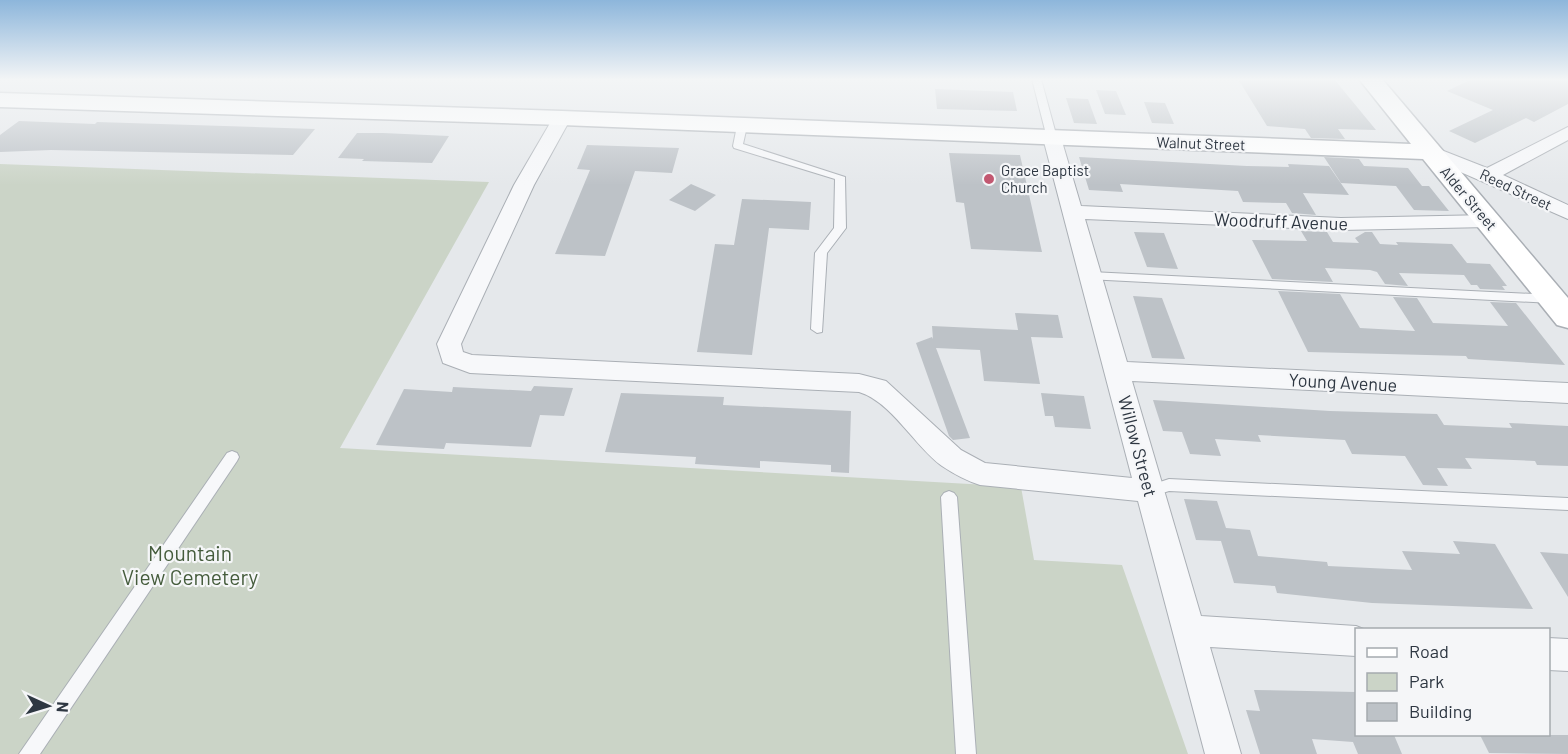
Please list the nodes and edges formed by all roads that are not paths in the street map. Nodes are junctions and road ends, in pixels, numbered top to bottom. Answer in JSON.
{"nodes":[{"id":1,"x":443,"y":114,"type":"edge"},
{"id":2,"x":1046,"y":114,"type":"edge"},
{"id":3,"x":1399,"y":114,"type":"edge"},
{"id":4,"x":562,"y":118,"type":"junction"},
{"id":5,"x":742,"y":126,"type":"junction"},
{"id":6,"x":1568,"y":133,"type":"edge"},
{"id":7,"x":1052,"y":138,"type":"junction"},
{"id":8,"x":1431,"y":152,"type":"junction"},
{"id":9,"x":1488,"y":175,"type":"junction"},
{"id":10,"x":1074,"y":213,"type":"junction"},
{"id":11,"x":1568,"y":213,"type":"edge"},
{"id":12,"x":1489,"y":221,"type":"junction"},
{"id":13,"x":1091,"y":276,"type":"junction"},
{"id":14,"x":1560,"y":308,"type":"edge"},
{"id":15,"x":817,"y":329,"type":"dead end"},
{"id":16,"x":1118,"y":371,"type":"junction"},
{"id":17,"x":1568,"y":393,"type":"edge"},
{"id":18,"x":232,"y":457,"type":"dead end"},
{"id":19,"x":1150,"y":491,"type":"junction"},
{"id":20,"x":948,"y":497,"type":"dead end"},
{"id":21,"x":1568,"y":504,"type":"edge"},
{"id":22,"x":1189,"y":630,"type":"junction"},
{"id":23,"x":1355,"y":641,"type":"edge"},
{"id":24,"x":1550,"y":654,"type":"edge"},
{"id":25,"x":1568,"y":655,"type":"edge"},
{"id":26,"x":29,"y":754,"type":"edge"},
{"id":27,"x":966,"y":754,"type":"edge"},
{"id":28,"x":1223,"y":754,"type":"edge"}],
"edges":[{"from":1,"to":4,"type":"street","name":"Walnut Street"},
{"from":2,"to":7,"type":"lane"},
{"from":3,"to":8,"type":"street","name":"Alder Street"},
{"from":4,"to":5,"type":"street","name":"Walnut Street"},
{"from":4,"to":19,"type":"street"},
{"from":5,"to":7,"type":"street","name":"Walnut Street"},
{"from":5,"to":15,"type":"lane"},
{"from":6,"to":9,"type":"street"},
{"from":7,"to":8,"type":"street","name":"Walnut Street"},
{"from":7,"to":10,"type":"street","name":"Willow Street"},
{"from":8,"to":9,"type":"street","name":"Reed Street"},
{"from":8,"to":12,"type":"street","name":"Alder Street"},
{"from":9,"to":11,"type":"street","name":"Reed Street"},
{"from":10,"to":12,"type":"street","name":"Woodruff Avenue"},
{"from":10,"to":13,"type":"street","name":"Willow Street"},
{"from":12,"to":14,"type":"street","name":"Alder Street"},
{"from":13,"to":14,"type":"lane"},
{"from":13,"to":16,"type":"street","name":"Willow Street"},
{"from":16,"to":17,"type":"street","name":"Young Avenue"},
{"from":16,"to":19,"type":"street","name":"Willow Street"},
{"from":18,"to":26,"type":"lane"},
{"from":19,"to":21,"type":"lane"},
{"from":19,"to":22,"type":"street","name":"Willow Street"},
{"from":20,"to":27,"type":"lane"},
{"from":22,"to":23,"type":"street"},
{"from":22,"to":28,"type":"street","name":"Willow Street"},
{"from":24,"to":25,"type":"street"}]}
